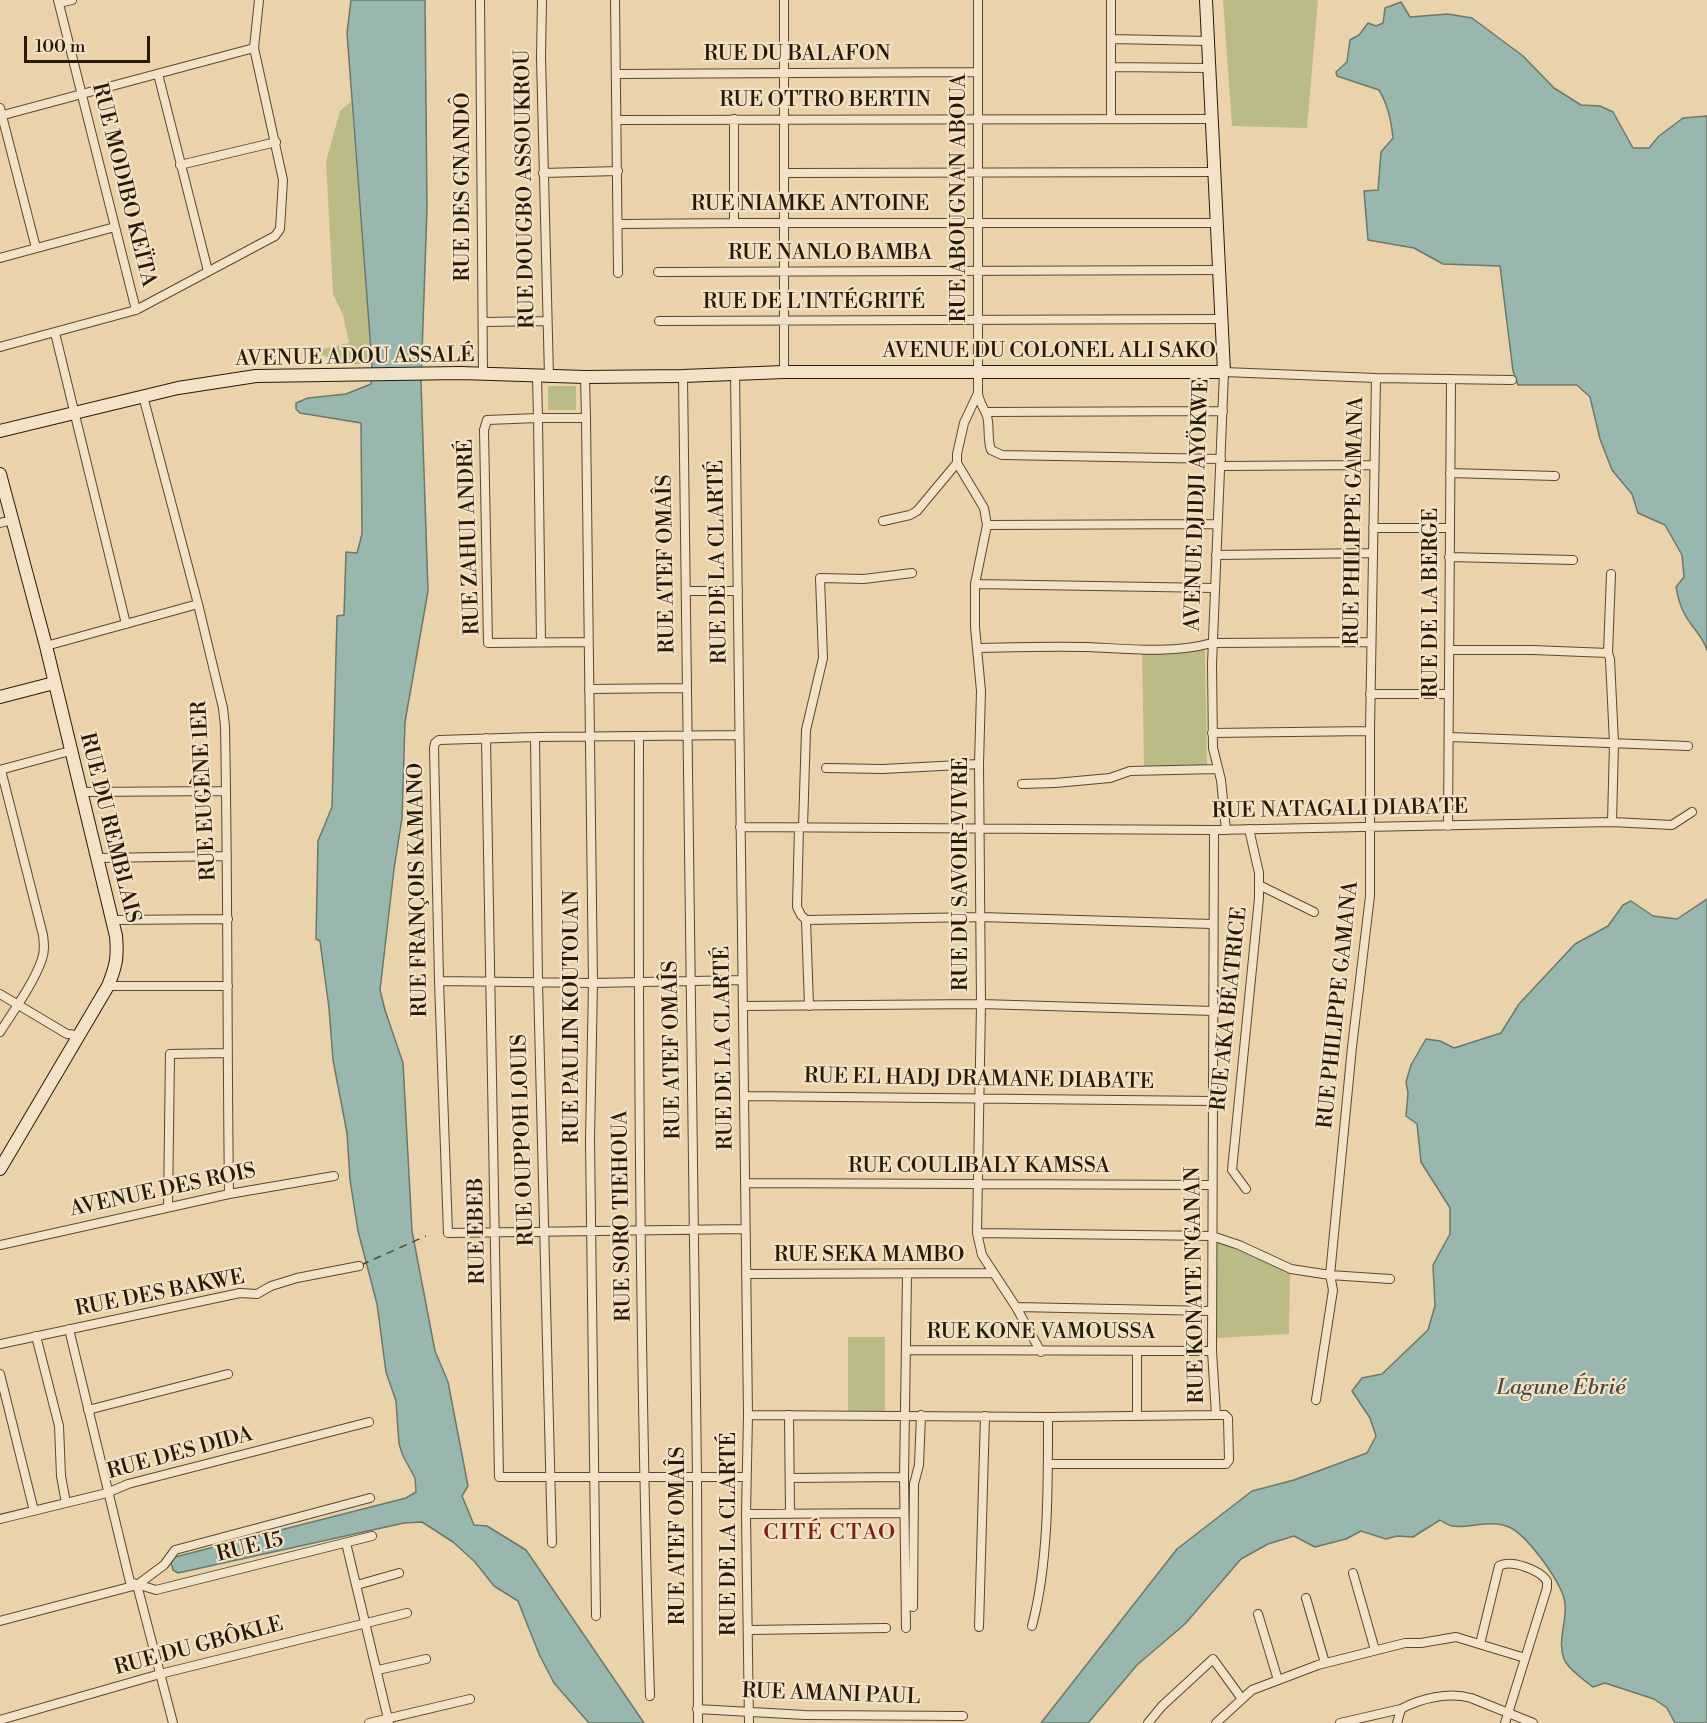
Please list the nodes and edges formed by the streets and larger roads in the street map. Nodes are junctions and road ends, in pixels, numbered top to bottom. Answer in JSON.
{"nodes":[{"id":1,"x":72,"y":0,"type":"edge"},
{"id":2,"x":259,"y":0,"type":"edge"},
{"id":3,"x":480,"y":0,"type":"edge"},
{"id":4,"x":542,"y":0,"type":"edge"},
{"id":5,"x":615,"y":0,"type":"edge"},
{"id":6,"x":784,"y":0,"type":"edge"},
{"id":7,"x":978,"y":0,"type":"edge"},
{"id":8,"x":1111,"y":0,"type":"edge"},
{"id":9,"x":1206,"y":0,"type":"edge"},
{"id":10,"x":59,"y":2,"type":"edge"},
{"id":11,"x":1111,"y":39,"type":"junction"},
{"id":12,"x":1208,"y":41,"type":"junction"},
{"id":13,"x":254,"y":48,"type":"junction"},
{"id":14,"x":1111,"y":67,"type":"junction"},
{"id":15,"x":1209,"y":68,"type":"junction"},
{"id":16,"x":978,"y":72,"type":"junction"},
{"id":17,"x":784,"y":73,"type":"junction"},
{"id":18,"x":158,"y":74,"type":"junction"},
{"id":19,"x":616,"y":74,"type":"junction"},
{"id":20,"x":81,"y":94,"type":"junction"},
{"id":21,"x":1,"y":113,"type":"edge"},
{"id":22,"x":1213,"y":118,"type":"junction"},
{"id":23,"x":734,"y":119,"type":"junction"},
{"id":24,"x":784,"y":119,"type":"junction"},
{"id":25,"x":978,"y":119,"type":"junction"},
{"id":26,"x":1111,"y":119,"type":"junction"},
{"id":27,"x":617,"y":120,"type":"junction"},
{"id":28,"x":276,"y":142,"type":"junction"},
{"id":29,"x":180,"y":165,"type":"junction"},
{"id":30,"x":618,"y":171,"type":"junction"},
{"id":31,"x":1215,"y":172,"type":"junction"},
{"id":32,"x":543,"y":173,"type":"junction"},
{"id":33,"x":784,"y":173,"type":"junction"},
{"id":34,"x":979,"y":173,"type":"junction"},
{"id":35,"x":734,"y":223,"type":"junction"},
{"id":36,"x":785,"y":223,"type":"junction"},
{"id":37,"x":979,"y":223,"type":"junction"},
{"id":38,"x":1217,"y":223,"type":"junction"},
{"id":39,"x":618,"y":224,"type":"junction"},
{"id":40,"x":115,"y":227,"type":"junction"},
{"id":41,"x":36,"y":248,"type":"junction"},
{"id":42,"x":0,"y":258,"type":"edge"},
{"id":43,"x":1219,"y":270,"type":"junction"},
{"id":44,"x":208,"y":271,"type":"junction"},
{"id":45,"x":785,"y":272,"type":"junction"},
{"id":46,"x":979,"y":272,"type":"junction"},
{"id":47,"x":618,"y":273,"type":"dead end"},
{"id":48,"x":658,"y":273,"type":"dead end"},
{"id":49,"x":136,"y":310,"type":"junction"},
{"id":50,"x":979,"y":320,"type":"junction"},
{"id":51,"x":1221,"y":320,"type":"junction"},
{"id":52,"x":547,"y":321,"type":"junction"},
{"id":53,"x":659,"y":321,"type":"dead end"},
{"id":54,"x":785,"y":321,"type":"junction"},
{"id":55,"x":483,"y":322,"type":"junction"},
{"id":56,"x":55,"y":333,"type":"junction"},
{"id":57,"x":0,"y":347,"type":"edge"},
{"id":58,"x":979,"y":371,"type":"junction"},
{"id":59,"x":784,"y":372,"type":"junction"},
{"id":60,"x":1224,"y":372,"type":"junction"},
{"id":61,"x":735,"y":373,"type":"junction"},
{"id":62,"x":483,"y":374,"type":"junction"},
{"id":63,"x":683,"y":376,"type":"junction"},
{"id":64,"x":543,"y":377,"type":"junction"},
{"id":65,"x":585,"y":377,"type":"junction"},
{"id":66,"x":1376,"y":378,"type":"junction"},
{"id":67,"x":1451,"y":379,"type":"junction"},
{"id":68,"x":1512,"y":380,"type":"dead end"},
{"id":69,"x":978,"y":393,"type":"junction"},
{"id":70,"x":144,"y":396,"type":"junction"},
{"id":71,"x":74,"y":411,"type":"junction"},
{"id":72,"x":1223,"y":411,"type":"junction"},
{"id":73,"x":986,"y":412,"type":"junction"},
{"id":74,"x":538,"y":418,"type":"junction"},
{"id":75,"x":586,"y":418,"type":"junction"},
{"id":76,"x":0,"y":431,"type":"edge"},
{"id":77,"x":1221,"y":462,"type":"junction"},
{"id":78,"x":957,"y":463,"type":"junction"},
{"id":79,"x":1374,"y":465,"type":"junction"},
{"id":80,"x":1450,"y":473,"type":"junction"},
{"id":81,"x":0,"y":474,"type":"edge"},
{"id":82,"x":1555,"y":476,"type":"dead end"},
{"id":83,"x":883,"y":521,"type":"dead end"},
{"id":84,"x":6,"y":522,"type":"edge"},
{"id":85,"x":1217,"y":524,"type":"junction"},
{"id":86,"x":987,"y":525,"type":"junction"},
{"id":87,"x":1373,"y":528,"type":"junction"},
{"id":88,"x":1449,"y":528,"type":"junction"},
{"id":89,"x":1373,"y":553,"type":"junction"},
{"id":90,"x":1216,"y":555,"type":"junction"},
{"id":91,"x":1449,"y":557,"type":"junction"},
{"id":92,"x":1573,"y":560,"type":"dead end"},
{"id":93,"x":912,"y":573,"type":"dead end"},
{"id":94,"x":1611,"y":574,"type":"dead end"},
{"id":95,"x":975,"y":584,"type":"junction"},
{"id":96,"x":1214,"y":588,"type":"junction"},
{"id":97,"x":686,"y":591,"type":"junction"},
{"id":98,"x":738,"y":591,"type":"junction"},
{"id":99,"x":198,"y":604,"type":"junction"},
{"id":100,"x":126,"y":624,"type":"junction"},
{"id":101,"x":541,"y":642,"type":"junction"},
{"id":102,"x":588,"y":642,"type":"junction"},
{"id":103,"x":1371,"y":642,"type":"junction"},
{"id":104,"x":1212,"y":643,"type":"junction"},
{"id":105,"x":46,"y":646,"type":"junction"},
{"id":106,"x":978,"y":648,"type":"junction"},
{"id":107,"x":1449,"y":650,"type":"junction"},
{"id":108,"x":1608,"y":653,"type":"junction"},
{"id":109,"x":54,"y":683,"type":"junction"},
{"id":110,"x":687,"y":688,"type":"junction"},
{"id":111,"x":589,"y":689,"type":"junction"},
{"id":112,"x":1370,"y":694,"type":"junction"},
{"id":113,"x":1449,"y":694,"type":"junction"},
{"id":114,"x":0,"y":697,"type":"edge"},
{"id":115,"x":1370,"y":731,"type":"junction"},
{"id":116,"x":1212,"y":733,"type":"junction"},
{"id":117,"x":739,"y":735,"type":"junction"},
{"id":118,"x":639,"y":736,"type":"junction"},
{"id":119,"x":688,"y":736,"type":"junction"},
{"id":120,"x":535,"y":737,"type":"junction"},
{"id":121,"x":590,"y":737,"type":"junction"},
{"id":122,"x":1450,"y":737,"type":"junction"},
{"id":123,"x":486,"y":738,"type":"junction"},
{"id":124,"x":1614,"y":743,"type":"junction"},
{"id":125,"x":1688,"y":746,"type":"dead end"},
{"id":126,"x":70,"y":751,"type":"junction"},
{"id":127,"x":979,"y":765,"type":"junction"},
{"id":128,"x":826,"y":768,"type":"dead end"},
{"id":129,"x":1,"y":770,"type":"edge"},
{"id":130,"x":1217,"y":770,"type":"junction"},
{"id":131,"x":1022,"y":784,"type":"dead end"},
{"id":132,"x":226,"y":791,"type":"junction"},
{"id":133,"x":81,"y":792,"type":"junction"},
{"id":134,"x":1692,"y":812,"type":"dead end"},
{"id":135,"x":1612,"y":822,"type":"junction"},
{"id":136,"x":1448,"y":826,"type":"junction"},
{"id":137,"x":740,"y":827,"type":"junction"},
{"id":138,"x":801,"y":827,"type":"junction"},
{"id":139,"x":1370,"y":828,"type":"junction"},
{"id":140,"x":979,"y":829,"type":"junction"},
{"id":141,"x":1249,"y":829,"type":"junction"},
{"id":142,"x":1214,"y":830,"type":"junction"},
{"id":143,"x":1226,"y":830,"type":"junction"},
{"id":144,"x":227,"y":856,"type":"junction"},
{"id":145,"x":97,"y":858,"type":"junction"},
{"id":146,"x":1259,"y":885,"type":"junction"},
{"id":147,"x":1314,"y":912,"type":"dead end"},
{"id":148,"x":980,"y":917,"type":"junction"},
{"id":149,"x":228,"y":919,"type":"junction"},
{"id":150,"x":112,"y":920,"type":"junction"},
{"id":151,"x":806,"y":920,"type":"junction"},
{"id":152,"x":1212,"y":924,"type":"junction"},
{"id":153,"x":742,"y":980,"type":"junction"},
{"id":154,"x":438,"y":981,"type":"junction"},
{"id":155,"x":638,"y":981,"type":"junction"},
{"id":156,"x":690,"y":981,"type":"junction"},
{"id":157,"x":538,"y":982,"type":"junction"},
{"id":158,"x":489,"y":983,"type":"junction"},
{"id":159,"x":592,"y":983,"type":"junction"},
{"id":160,"x":108,"y":986,"type":"junction"},
{"id":161,"x":228,"y":986,"type":"junction"},
{"id":162,"x":0,"y":994,"type":"edge"},
{"id":163,"x":17,"y":1004,"type":"junction"},
{"id":164,"x":981,"y":1004,"type":"junction"},
{"id":165,"x":743,"y":1006,"type":"junction"},
{"id":166,"x":809,"y":1006,"type":"junction"},
{"id":167,"x":1214,"y":1011,"type":"junction"},
{"id":168,"x":0,"y":1032,"type":"edge"},
{"id":169,"x":78,"y":1035,"type":"junction"},
{"id":170,"x":227,"y":1053,"type":"junction"},
{"id":171,"x":744,"y":1096,"type":"junction"},
{"id":172,"x":979,"y":1098,"type":"junction"},
{"id":173,"x":1213,"y":1101,"type":"junction"},
{"id":174,"x":0,"y":1169,"type":"edge"},
{"id":175,"x":334,"y":1176,"type":"dead end"},
{"id":176,"x":745,"y":1183,"type":"junction"},
{"id":177,"x":978,"y":1184,"type":"junction"},
{"id":178,"x":1212,"y":1185,"type":"junction"},
{"id":179,"x":1246,"y":1189,"type":"dead end"},
{"id":180,"x":229,"y":1194,"type":"junction"},
{"id":181,"x":168,"y":1207,"type":"junction"},
{"id":182,"x":641,"y":1230,"type":"junction"},
{"id":183,"x":745,"y":1230,"type":"junction"},
{"id":184,"x":592,"y":1231,"type":"junction"},
{"id":185,"x":694,"y":1231,"type":"junction"},
{"id":186,"x":496,"y":1232,"type":"junction"},
{"id":187,"x":545,"y":1232,"type":"junction"},
{"id":188,"x":977,"y":1233,"type":"junction"},
{"id":189,"x":1212,"y":1236,"type":"junction"},
{"id":190,"x":0,"y":1245,"type":"edge"},
{"id":191,"x":359,"y":1266,"type":"dead end"},
{"id":192,"x":992,"y":1273,"type":"junction"},
{"id":193,"x":746,"y":1274,"type":"junction"},
{"id":194,"x":907,"y":1275,"type":"junction"},
{"id":195,"x":1330,"y":1275,"type":"junction"},
{"id":196,"x":1390,"y":1279,"type":"dead end"},
{"id":197,"x":1016,"y":1307,"type":"junction"},
{"id":198,"x":1212,"y":1311,"type":"junction"},
{"id":199,"x":69,"y":1329,"type":"junction"},
{"id":200,"x":36,"y":1336,"type":"junction"},
{"id":201,"x":0,"y":1344,"type":"edge"},
{"id":202,"x":907,"y":1350,"type":"junction"},
{"id":203,"x":1212,"y":1351,"type":"junction"},
{"id":204,"x":1041,"y":1352,"type":"junction"},
{"id":205,"x":1137,"y":1352,"type":"junction"},
{"id":206,"x":0,"y":1374,"type":"edge"},
{"id":207,"x":228,"y":1374,"type":"dead end"},
{"id":208,"x":1316,"y":1400,"type":"dead end"},
{"id":209,"x":88,"y":1410,"type":"junction"},
{"id":210,"x":748,"y":1415,"type":"junction"},
{"id":211,"x":789,"y":1415,"type":"junction"},
{"id":212,"x":906,"y":1415,"type":"junction"},
{"id":213,"x":921,"y":1415,"type":"junction"},
{"id":214,"x":1216,"y":1415,"type":"junction"},
{"id":215,"x":985,"y":1416,"type":"junction"},
{"id":216,"x":1137,"y":1416,"type":"junction"},
{"id":217,"x":1047,"y":1417,"type":"junction"},
{"id":218,"x":369,"y":1422,"type":"dead end"},
{"id":219,"x":1048,"y":1464,"type":"junction"},
{"id":220,"x":697,"y":1476,"type":"junction"},
{"id":221,"x":549,"y":1477,"type":"junction"},
{"id":222,"x":594,"y":1477,"type":"junction"},
{"id":223,"x":645,"y":1477,"type":"junction"},
{"id":224,"x":746,"y":1477,"type":"junction"},
{"id":225,"x":904,"y":1477,"type":"junction"},
{"id":226,"x":790,"y":1478,"type":"junction"},
{"id":227,"x":107,"y":1493,"type":"junction"},
{"id":228,"x":370,"y":1498,"type":"dead end"},
{"id":229,"x":66,"y":1503,"type":"junction"},
{"id":230,"x":34,"y":1510,"type":"junction"},
{"id":231,"x":904,"y":1513,"type":"junction"},
{"id":232,"x":746,"y":1514,"type":"junction"},
{"id":233,"x":790,"y":1514,"type":"junction"},
{"id":234,"x":0,"y":1519,"type":"edge"},
{"id":235,"x":372,"y":1536,"type":"dead end"},
{"id":236,"x":346,"y":1543,"type":"junction"},
{"id":237,"x":552,"y":1543,"type":"dead end"},
{"id":238,"x":399,"y":1573,"type":"dead end"},
{"id":239,"x":1353,"y":1573,"type":"dead end"},
{"id":240,"x":357,"y":1585,"type":"junction"},
{"id":241,"x":136,"y":1586,"type":"junction"},
{"id":242,"x":1306,"y":1598,"type":"dead end"},
{"id":243,"x":913,"y":1607,"type":"dead end"},
{"id":244,"x":408,"y":1613,"type":"dead end"},
{"id":245,"x":1258,"y":1614,"type":"dead end"},
{"id":246,"x":596,"y":1616,"type":"dead end"},
{"id":247,"x":0,"y":1621,"type":"edge"},
{"id":248,"x":366,"y":1623,"type":"junction"},
{"id":249,"x":1032,"y":1626,"type":"dead end"},
{"id":250,"x":979,"y":1627,"type":"dead end"},
{"id":251,"x":886,"y":1628,"type":"dead end"},
{"id":252,"x":906,"y":1628,"type":"dead end"},
{"id":253,"x":748,"y":1630,"type":"junction"},
{"id":254,"x":1480,"y":1644,"type":"junction"},
{"id":255,"x":1375,"y":1650,"type":"junction"},
{"id":256,"x":1525,"y":1658,"type":"junction"},
{"id":257,"x":426,"y":1659,"type":"dead end"},
{"id":258,"x":1325,"y":1663,"type":"junction"},
{"id":259,"x":378,"y":1670,"type":"junction"},
{"id":260,"x":160,"y":1674,"type":"junction"},
{"id":261,"x":1278,"y":1680,"type":"junction"},
{"id":262,"x":650,"y":1696,"type":"dead end"},
{"id":263,"x":470,"y":1699,"type":"dead end"},
{"id":264,"x":1242,"y":1699,"type":"junction"},
{"id":265,"x":697,"y":1709,"type":"junction"},
{"id":266,"x":1401,"y":1709,"type":"junction"},
{"id":267,"x":749,"y":1711,"type":"junction"},
{"id":268,"x":1508,"y":1712,"type":"junction"},
{"id":269,"x":963,"y":1716,"type":"dead end"},
{"id":270,"x":0,"y":1720,"type":"edge"},
{"id":271,"x":389,"y":1720,"type":"edge"},
{"id":272,"x":173,"y":1723,"type":"edge"},
{"id":273,"x":369,"y":1723,"type":"edge"},
{"id":274,"x":698,"y":1723,"type":"edge"},
{"id":275,"x":749,"y":1723,"type":"edge"},
{"id":276,"x":1148,"y":1723,"type":"edge"},
{"id":277,"x":1216,"y":1723,"type":"edge"},
{"id":278,"x":1340,"y":1723,"type":"edge"},
{"id":279,"x":1397,"y":1723,"type":"edge"},
{"id":280,"x":1505,"y":1723,"type":"edge"},
{"id":281,"x":1533,"y":1723,"type":"edge"}],
"edges":[{"from":1,"to":10,"type":"street"},
{"from":2,"to":13,"type":"street"},
{"from":3,"to":55,"type":"street","name":"RUE DES GNANDÔ"},
{"from":4,"to":32,"type":"street","name":"RUE DOUGBO ASSOUKROU"},
{"from":5,"to":19,"type":"street"},
{"from":6,"to":17,"type":"street"},
{"from":7,"to":16,"type":"street","name":"RUE ABOUGNAN ABOUA"},
{"from":8,"to":11,"type":"street"},
{"from":9,"to":12,"type":"street","name":"AVENUE DJIDJI AYÖKWE"},
{"from":10,"to":20,"type":"street","name":"RUE MODIBO KEÏTA"},
{"from":11,"to":12,"type":"street"},
{"from":11,"to":14,"type":"street"},
{"from":12,"to":15,"type":"street","name":"AVENUE DJIDJI AYÖKWE"},
{"from":13,"to":18,"type":"street"},
{"from":13,"to":28,"type":"street"},
{"from":14,"to":15,"type":"street"},
{"from":14,"to":26,"type":"street"},
{"from":15,"to":22,"type":"street","name":"AVENUE DJIDJI AYÖKWE"},
{"from":16,"to":17,"type":"street","name":"RUE DU BALAFON"},
{"from":16,"to":25,"type":"street","name":"RUE ABOUGNAN ABOUA"},
{"from":17,"to":19,"type":"street","name":"RUE DU BALAFON"},
{"from":17,"to":24,"type":"street"},
{"from":18,"to":20,"type":"street"},
{"from":18,"to":29,"type":"street"},
{"from":19,"to":27,"type":"street"},
{"from":20,"to":21,"type":"street"},
{"from":20,"to":40,"type":"street","name":"RUE MODIBO KEÏTA"},
{"from":21,"to":41,"type":"street"},
{"from":22,"to":26,"type":"street","name":"RUE OTTRO BERTIN"},
{"from":22,"to":31,"type":"street","name":"AVENUE DJIDJI AYÖKWE"},
{"from":23,"to":24,"type":"street","name":"RUE OTTRO BERTIN"},
{"from":23,"to":27,"type":"street","name":"RUE OTTRO BERTIN"},
{"from":23,"to":35,"type":"street"},
{"from":24,"to":25,"type":"street","name":"RUE OTTRO BERTIN"},
{"from":24,"to":33,"type":"street"},
{"from":25,"to":26,"type":"street","name":"RUE OTTRO BERTIN"},
{"from":25,"to":34,"type":"street","name":"RUE ABOUGNAN ABOUA"},
{"from":27,"to":30,"type":"street"},
{"from":28,"to":29,"type":"street"},
{"from":28,"to":44,"type":"street"},
{"from":29,"to":44,"type":"street"},
{"from":30,"to":32,"type":"street"},
{"from":30,"to":39,"type":"street"},
{"from":31,"to":34,"type":"street"},
{"from":31,"to":38,"type":"street","name":"AVENUE DJIDJI AYÖKWE"},
{"from":32,"to":52,"type":"street","name":"RUE DOUGBO ASSOUKROU"},
{"from":33,"to":34,"type":"street"},
{"from":33,"to":36,"type":"street"},
{"from":34,"to":37,"type":"street","name":"RUE ABOUGNAN ABOUA"},
{"from":35,"to":36,"type":"street","name":"RUE NIAMKE ANTOINE"},
{"from":35,"to":39,"type":"street","name":"RUE NIAMKE ANTOINE"},
{"from":36,"to":37,"type":"street","name":"RUE NIAMKE ANTOINE"},
{"from":36,"to":45,"type":"street"},
{"from":37,"to":38,"type":"street","name":"RUE NIAMKE ANTOINE"},
{"from":37,"to":46,"type":"street","name":"RUE ABOUGNAN ABOUA"},
{"from":38,"to":43,"type":"street","name":"AVENUE DJIDJI AYÖKWE"},
{"from":39,"to":47,"type":"street"},
{"from":40,"to":41,"type":"street"},
{"from":40,"to":49,"type":"street","name":"RUE MODIBO KEÏTA"},
{"from":41,"to":42,"type":"street"},
{"from":43,"to":46,"type":"street","name":"RUE NANLO BAMBA"},
{"from":43,"to":51,"type":"street","name":"AVENUE DJIDJI AYÖKWE"},
{"from":44,"to":49,"type":"street"},
{"from":45,"to":46,"type":"street","name":"RUE NANLO BAMBA"},
{"from":45,"to":48,"type":"street","name":"RUE NANLO BAMBA"},
{"from":45,"to":54,"type":"street"},
{"from":46,"to":50,"type":"street","name":"RUE ABOUGNAN ABOUA"},
{"from":49,"to":56,"type":"street"},
{"from":50,"to":51,"type":"street","name":"RUE DE L'INTÉGRITÉ"},
{"from":50,"to":54,"type":"street","name":"RUE DE L'INTÉGRITÉ"},
{"from":50,"to":58,"type":"street","name":"RUE ABOUGNAN ABOUA"},
{"from":51,"to":60,"type":"street","name":"AVENUE DJIDJI AYÖKWE"},
{"from":52,"to":55,"type":"street"},
{"from":52,"to":64,"type":"street","name":"RUE DOUGBO ASSOUKROU"},
{"from":53,"to":54,"type":"street","name":"RUE DE L'INTÉGRITÉ"},
{"from":54,"to":59,"type":"street"},
{"from":55,"to":62,"type":"street","name":"RUE DES GNANDÔ"},
{"from":56,"to":57,"type":"street"},
{"from":56,"to":71,"type":"street"},
{"from":58,"to":59,"type":"street","name":"AVENUE DU COLONEL ALI SAKO"},
{"from":58,"to":60,"type":"street","name":"AVENUE DU COLONEL ALI SAKO"},
{"from":58,"to":69,"type":"street","name":"RUE ABOUGNAN ABOUA"},
{"from":59,"to":61,"type":"street","name":"AVENUE DU COLONEL ALI SAKO"},
{"from":60,"to":66,"type":"street","name":"AVENUE DU COLONEL ALI SAKO"},
{"from":60,"to":72,"type":"street","name":"AVENUE DJIDJI AYÖKWE"},
{"from":61,"to":63,"type":"street","name":"AVENUE DU COLONEL ALI SAKO"},
{"from":61,"to":98,"type":"street","name":"RUE DE LA CLARTÉ"},
{"from":62,"to":64,"type":"street","name":"AVENUE ADOU ASSALÉ"},
{"from":62,"to":70,"type":"street","name":"AVENUE ADOU ASSALÉ"},
{"from":63,"to":65,"type":"street","name":"AVENUE DU COLONEL ALI SAKO"},
{"from":63,"to":97,"type":"street","name":"RUE ATEF OMAÎS"},
{"from":64,"to":65,"type":"street","name":"AVENUE ADOU ASSALÉ"},
{"from":64,"to":74,"type":"street","name":"RUE DOUGBO ASSOUKROU"},
{"from":65,"to":75,"type":"street","name":"RUE PAULIN KOUTOUAN"},
{"from":66,"to":67,"type":"street","name":"AVENUE DU COLONEL ALI SAKO"},
{"from":66,"to":79,"type":"street","name":"RUE PHILIPPE GAMANA"},
{"from":67,"to":68,"type":"street","name":"AVENUE DU COLONEL ALI SAKO"},
{"from":67,"to":80,"type":"street","name":"RUE DE LA BERGE"},
{"from":69,"to":73,"type":"street","name":"RUE ABOUGNAN ABOUA"},
{"from":69,"to":78,"type":"street"},
{"from":70,"to":71,"type":"street","name":"AVENUE ADOU ASSALÉ"},
{"from":70,"to":99,"type":"street","name":"RUE EUGÈNE 1ER"},
{"from":71,"to":76,"type":"street","name":"AVENUE ADOU ASSALÉ"},
{"from":71,"to":100,"type":"street"},
{"from":72,"to":73,"type":"street"},
{"from":72,"to":77,"type":"street","name":"AVENUE DJIDJI AYÖKWE"},
{"from":73,"to":77,"type":"street","name":"RUE ABOUGNAN ABOUA"},
{"from":74,"to":75,"type":"street"},
{"from":74,"to":101,"type":"street","name":"RUE DOUGBO ASSOUKROU"},
{"from":74,"to":101,"type":"street","name":"RUE ZAHUI ANDRÉ"},
{"from":75,"to":102,"type":"street","name":"RUE PAULIN KOUTOUAN"},
{"from":77,"to":79,"type":"street"},
{"from":77,"to":85,"type":"street","name":"AVENUE DJIDJI AYÖKWE"},
{"from":78,"to":83,"type":"street"},
{"from":78,"to":86,"type":"street"},
{"from":79,"to":87,"type":"street","name":"RUE PHILIPPE GAMANA"},
{"from":80,"to":82,"type":"street"},
{"from":80,"to":88,"type":"street","name":"RUE DE LA BERGE"},
{"from":81,"to":84,"type":"street","name":"RUE DU REMBLAIS"},
{"from":84,"to":105,"type":"street","name":"RUE DU REMBLAIS"},
{"from":85,"to":86,"type":"street"},
{"from":85,"to":90,"type":"street","name":"AVENUE DJIDJI AYÖKWE"},
{"from":86,"to":95,"type":"street","name":"RUE DU SAVOIR-VIVRE"},
{"from":87,"to":88,"type":"street"},
{"from":87,"to":89,"type":"street","name":"RUE PHILIPPE GAMANA"},
{"from":88,"to":91,"type":"street","name":"RUE DE LA BERGE"},
{"from":89,"to":90,"type":"street"},
{"from":89,"to":103,"type":"street","name":"RUE PHILIPPE GAMANA"},
{"from":90,"to":96,"type":"street","name":"AVENUE DJIDJI AYÖKWE"},
{"from":91,"to":92,"type":"street"},
{"from":91,"to":107,"type":"street","name":"RUE DE LA BERGE"},
{"from":93,"to":138,"type":"street"},
{"from":94,"to":108,"type":"street"},
{"from":95,"to":96,"type":"street"},
{"from":95,"to":106,"type":"street","name":"RUE DU SAVOIR-VIVRE"},
{"from":96,"to":104,"type":"street","name":"AVENUE DJIDJI AYÖKWE"},
{"from":97,"to":98,"type":"street"},
{"from":97,"to":110,"type":"street","name":"RUE ATEF OMAÎS"},
{"from":98,"to":117,"type":"street","name":"RUE DE LA CLARTÉ"},
{"from":99,"to":100,"type":"street"},
{"from":99,"to":132,"type":"street","name":"RUE EUGÈNE 1ER"},
{"from":100,"to":105,"type":"street"},
{"from":101,"to":102,"type":"street","name":"RUE ZAHUI ANDRÉ"},
{"from":102,"to":111,"type":"street","name":"RUE PAULIN KOUTOUAN"},
{"from":103,"to":104,"type":"street"},
{"from":103,"to":112,"type":"street","name":"RUE PHILIPPE GAMANA"},
{"from":104,"to":106,"type":"street"},
{"from":104,"to":116,"type":"street","name":"AVENUE DJIDJI AYÖKWE"},
{"from":105,"to":109,"type":"street","name":"RUE DU REMBLAIS"},
{"from":106,"to":127,"type":"street","name":"RUE DU SAVOIR-VIVRE"},
{"from":107,"to":108,"type":"street"},
{"from":107,"to":113,"type":"street","name":"RUE DE LA BERGE"},
{"from":108,"to":124,"type":"street"},
{"from":109,"to":114,"type":"street"},
{"from":109,"to":126,"type":"street","name":"RUE DU REMBLAIS"},
{"from":110,"to":111,"type":"street"},
{"from":110,"to":119,"type":"street","name":"RUE ATEF OMAÎS"},
{"from":111,"to":121,"type":"street","name":"RUE PAULIN KOUTOUAN"},
{"from":112,"to":113,"type":"street"},
{"from":112,"to":115,"type":"street","name":"RUE PHILIPPE GAMANA"},
{"from":113,"to":122,"type":"street","name":"RUE DE LA BERGE"},
{"from":115,"to":116,"type":"street"},
{"from":115,"to":139,"type":"street","name":"RUE PHILIPPE GAMANA"},
{"from":116,"to":130,"type":"street","name":"AVENUE DJIDJI AYÖKWE"},
{"from":117,"to":119,"type":"street","name":"RUE FRANÇOIS KAMANO"},
{"from":117,"to":137,"type":"street","name":"RUE DE LA CLARTÉ"},
{"from":118,"to":119,"type":"street","name":"RUE FRANÇOIS KAMANO"},
{"from":118,"to":121,"type":"street","name":"RUE FRANÇOIS KAMANO"},
{"from":118,"to":155,"type":"street","name":"RUE SORO TIEHOUA"},
{"from":119,"to":156,"type":"street","name":"RUE ATEF OMAÎS"},
{"from":120,"to":121,"type":"street","name":"RUE FRANÇOIS KAMANO"},
{"from":120,"to":123,"type":"street","name":"RUE FRANÇOIS KAMANO"},
{"from":120,"to":157,"type":"street","name":"RUE OUPPOH LOUIS"},
{"from":121,"to":159,"type":"street","name":"RUE PAULIN KOUTOUAN"},
{"from":122,"to":124,"type":"street"},
{"from":122,"to":136,"type":"street","name":"RUE DE LA BERGE"},
{"from":123,"to":154,"type":"street","name":"RUE FRANÇOIS KAMANO"},
{"from":123,"to":158,"type":"street","name":"RUE EBEB"},
{"from":124,"to":125,"type":"street"},
{"from":124,"to":135,"type":"street"},
{"from":126,"to":129,"type":"street"},
{"from":126,"to":133,"type":"street","name":"RUE DU REMBLAIS"},
{"from":127,"to":128,"type":"street"},
{"from":127,"to":140,"type":"street","name":"RUE DU SAVOIR-VIVRE"},
{"from":129,"to":163,"type":"street"},
{"from":130,"to":131,"type":"street"},
{"from":130,"to":143,"type":"street","name":"AVENUE DJIDJI AYÖKWE"},
{"from":132,"to":133,"type":"street"},
{"from":132,"to":144,"type":"street","name":"RUE EUGÈNE 1ER"},
{"from":133,"to":145,"type":"street","name":"RUE DU REMBLAIS"},
{"from":134,"to":135,"type":"street","name":"RUE NATAGALI DIABATE"},
{"from":135,"to":136,"type":"street","name":"RUE NATAGALI DIABATE"},
{"from":136,"to":139,"type":"street","name":"RUE NATAGALI DIABATE"},
{"from":137,"to":138,"type":"street","name":"RUE NATAGALI DIABATE"},
{"from":137,"to":153,"type":"street","name":"RUE DE LA CLARTÉ"},
{"from":138,"to":140,"type":"street","name":"RUE NATAGALI DIABATE"},
{"from":138,"to":151,"type":"street"},
{"from":139,"to":141,"type":"street","name":"RUE NATAGALI DIABATE"},
{"from":139,"to":195,"type":"street","name":"RUE PHILIPPE GAMANA"},
{"from":140,"to":142,"type":"street","name":"RUE NATAGALI DIABATE"},
{"from":140,"to":148,"type":"street","name":"RUE DU SAVOIR-VIVRE"},
{"from":141,"to":143,"type":"street","name":"RUE NATAGALI DIABATE"},
{"from":141,"to":146,"type":"street","name":"RUE AKA BÉATRICE"},
{"from":142,"to":143,"type":"street","name":"RUE NATAGALI DIABATE"},
{"from":142,"to":152,"type":"street","name":"RUE KONATE N'GANAN"},
{"from":144,"to":145,"type":"street"},
{"from":144,"to":149,"type":"street","name":"RUE EUGÈNE 1ER"},
{"from":145,"to":150,"type":"street","name":"RUE DU REMBLAIS"},
{"from":146,"to":147,"type":"street"},
{"from":146,"to":179,"type":"street","name":"RUE AKA BÉATRICE"},
{"from":148,"to":151,"type":"street"},
{"from":148,"to":152,"type":"street"},
{"from":148,"to":164,"type":"street","name":"RUE DU SAVOIR-VIVRE"},
{"from":149,"to":150,"type":"street"},
{"from":149,"to":161,"type":"street","name":"RUE EUGÈNE 1ER"},
{"from":150,"to":160,"type":"street","name":"RUE DU REMBLAIS"},
{"from":151,"to":166,"type":"street"},
{"from":152,"to":167,"type":"street","name":"RUE KONATE N'GANAN"},
{"from":153,"to":156,"type":"street"},
{"from":153,"to":165,"type":"street","name":"RUE DE LA CLARTÉ"},
{"from":154,"to":158,"type":"street"},
{"from":154,"to":186,"type":"street","name":"RUE FRANÇOIS KAMANO"},
{"from":155,"to":156,"type":"street"},
{"from":155,"to":159,"type":"street"},
{"from":155,"to":182,"type":"street","name":"RUE SORO TIEHOUA"},
{"from":156,"to":185,"type":"street","name":"RUE ATEF OMAÎS"},
{"from":157,"to":158,"type":"street"},
{"from":157,"to":159,"type":"street"},
{"from":157,"to":187,"type":"street","name":"RUE OUPPOH LOUIS"},
{"from":158,"to":186,"type":"street","name":"RUE EBEB"},
{"from":159,"to":184,"type":"street","name":"RUE PAULIN KOUTOUAN"},
{"from":160,"to":161,"type":"street"},
{"from":160,"to":169,"type":"street","name":"RUE DU REMBLAIS"},
{"from":161,"to":170,"type":"street","name":"RUE EUGÈNE 1ER"},
{"from":162,"to":163,"type":"street"},
{"from":163,"to":168,"type":"street"},
{"from":163,"to":169,"type":"street"},
{"from":164,"to":166,"type":"street"},
{"from":164,"to":167,"type":"street"},
{"from":164,"to":172,"type":"street","name":"RUE DU SAVOIR-VIVRE"},
{"from":165,"to":166,"type":"street"},
{"from":165,"to":171,"type":"street","name":"RUE DE LA CLARTÉ"},
{"from":167,"to":173,"type":"street","name":"RUE KONATE N'GANAN"},
{"from":169,"to":174,"type":"street","name":"RUE DU REMBLAIS"},
{"from":170,"to":180,"type":"street","name":"RUE EUGÈNE 1ER"},
{"from":170,"to":181,"type":"street"},
{"from":171,"to":172,"type":"street","name":"RUE EL HADJ DRAMANE DIABATE"},
{"from":171,"to":176,"type":"street","name":"RUE DE LA CLARTÉ"},
{"from":172,"to":173,"type":"street","name":"RUE EL HADJ DRAMANE DIABATE"},
{"from":172,"to":177,"type":"street","name":"RUE DU SAVOIR-VIVRE"},
{"from":173,"to":178,"type":"street","name":"RUE KONATE N'GANAN"},
{"from":175,"to":180,"type":"street","name":"AVENUE DES ROIS"},
{"from":176,"to":177,"type":"street","name":"RUE COULIBALY KAMSSA"},
{"from":176,"to":183,"type":"street","name":"RUE DE LA CLARTÉ"},
{"from":177,"to":178,"type":"street","name":"RUE COULIBALY KAMSSA"},
{"from":177,"to":188,"type":"street","name":"RUE DU SAVOIR-VIVRE"},
{"from":178,"to":189,"type":"street","name":"RUE KONATE N'GANAN"},
{"from":180,"to":181,"type":"street","name":"AVENUE DES ROIS"},
{"from":181,"to":190,"type":"street","name":"AVENUE DES ROIS"},
{"from":182,"to":184,"type":"street"},
{"from":182,"to":185,"type":"street"},
{"from":182,"to":223,"type":"street","name":"RUE SORO TIEHOUA"},
{"from":183,"to":185,"type":"street"},
{"from":183,"to":193,"type":"street","name":"RUE DE LA CLARTÉ"},
{"from":184,"to":187,"type":"street"},
{"from":184,"to":222,"type":"street","name":"RUE PAULIN KOUTOUAN"},
{"from":185,"to":220,"type":"street","name":"RUE ATEF OMAÎS"},
{"from":186,"to":187,"type":"street"},
{"from":186,"to":221,"type":"street","name":"RUE EBEB"},
{"from":187,"to":221,"type":"street","name":"RUE OUPPOH LOUIS"},
{"from":188,"to":189,"type":"street"},
{"from":188,"to":192,"type":"street","name":"RUE DU SAVOIR-VIVRE"},
{"from":189,"to":195,"type":"street"},
{"from":189,"to":198,"type":"street","name":"RUE KONATE N'GANAN"},
{"from":191,"to":199,"type":"street","name":"RUE DES BAKWE"},
{"from":192,"to":194,"type":"street","name":"RUE SEKA MAMBO"},
{"from":192,"to":197,"type":"street","name":"RUE DU SAVOIR-VIVRE"},
{"from":193,"to":194,"type":"street","name":"RUE SEKA MAMBO"},
{"from":193,"to":210,"type":"street","name":"RUE DE LA CLARTÉ"},
{"from":194,"to":202,"type":"street"},
{"from":195,"to":196,"type":"street"},
{"from":195,"to":208,"type":"street","name":"RUE PHILIPPE GAMANA"},
{"from":197,"to":198,"type":"street"},
{"from":197,"to":204,"type":"street","name":"RUE DU SAVOIR-VIVRE"},
{"from":198,"to":203,"type":"street","name":"RUE KONATE N'GANAN"},
{"from":199,"to":200,"type":"street","name":"RUE DES BAKWE"},
{"from":199,"to":209,"type":"street"},
{"from":200,"to":201,"type":"street","name":"RUE DES BAKWE"},
{"from":200,"to":229,"type":"street"},
{"from":202,"to":204,"type":"street","name":"RUE KONE VAMOUSSA"},
{"from":202,"to":212,"type":"street"},
{"from":203,"to":205,"type":"street","name":"RUE KONE VAMOUSSA"},
{"from":203,"to":214,"type":"street","name":"RUE KONATE N'GANAN"},
{"from":204,"to":205,"type":"street","name":"RUE KONE VAMOUSSA"},
{"from":205,"to":216,"type":"street"},
{"from":206,"to":230,"type":"street"},
{"from":207,"to":209,"type":"street"},
{"from":209,"to":227,"type":"street"},
{"from":210,"to":211,"type":"street","name":"RUE KONATE N'GANAN"},
{"from":210,"to":224,"type":"street","name":"RUE DE LA CLARTÉ"},
{"from":211,"to":212,"type":"street","name":"RUE KONATE N'GANAN"},
{"from":211,"to":226,"type":"street"},
{"from":212,"to":213,"type":"street","name":"RUE KONATE N'GANAN"},
{"from":212,"to":225,"type":"street"},
{"from":213,"to":215,"type":"street","name":"RUE KONATE N'GANAN"},
{"from":213,"to":243,"type":"street"},
{"from":214,"to":216,"type":"street","name":"RUE KONATE N'GANAN"},
{"from":214,"to":219,"type":"street"},
{"from":215,"to":217,"type":"street","name":"RUE KONATE N'GANAN"},
{"from":215,"to":250,"type":"street"},
{"from":216,"to":217,"type":"street","name":"RUE KONATE N'GANAN"},
{"from":217,"to":219,"type":"street"},
{"from":218,"to":227,"type":"street","name":"RUE DES DIDA"},
{"from":219,"to":249,"type":"street"},
{"from":220,"to":223,"type":"street","name":"RUE EBEB"},
{"from":220,"to":224,"type":"street","name":"RUE EBEB"},
{"from":220,"to":265,"type":"street","name":"RUE ATEF OMAÎS"},
{"from":221,"to":222,"type":"street","name":"RUE EBEB"},
{"from":221,"to":237,"type":"street","name":"RUE OUPPOH LOUIS"},
{"from":222,"to":223,"type":"street","name":"RUE EBEB"},
{"from":222,"to":246,"type":"street","name":"RUE PAULIN KOUTOUAN"},
{"from":223,"to":262,"type":"street","name":"RUE SORO TIEHOUA"},
{"from":224,"to":232,"type":"street","name":"RUE DE LA CLARTÉ"},
{"from":225,"to":226,"type":"street"},
{"from":225,"to":231,"type":"street"},
{"from":226,"to":233,"type":"street"},
{"from":227,"to":229,"type":"street","name":"RUE DES DIDA"},
{"from":227,"to":241,"type":"street"},
{"from":228,"to":241,"type":"street"},
{"from":229,"to":230,"type":"street","name":"RUE DES DIDA"},
{"from":230,"to":234,"type":"street","name":"RUE DES DIDA"},
{"from":231,"to":233,"type":"street"},
{"from":231,"to":252,"type":"street"},
{"from":232,"to":233,"type":"street"},
{"from":232,"to":253,"type":"street","name":"RUE DE LA CLARTÉ"},
{"from":235,"to":236,"type":"street","name":"RUE I5"},
{"from":236,"to":240,"type":"street"},
{"from":236,"to":241,"type":"street","name":"RUE I5"},
{"from":238,"to":240,"type":"street"},
{"from":239,"to":255,"type":"street"},
{"from":240,"to":248,"type":"street"},
{"from":241,"to":247,"type":"street"},
{"from":241,"to":260,"type":"street"},
{"from":242,"to":258,"type":"street"},
{"from":244,"to":248,"type":"street","name":"RUE DU GBÔKLE"},
{"from":245,"to":261,"type":"street"},
{"from":248,"to":259,"type":"street"},
{"from":248,"to":260,"type":"street","name":"RUE DU GBÔKLE"},
{"from":251,"to":253,"type":"street"},
{"from":253,"to":267,"type":"street","name":"RUE DE LA CLARTÉ"},
{"from":254,"to":255,"type":"street"},
{"from":254,"to":256,"type":"street"},
{"from":254,"to":256,"type":"street"},
{"from":255,"to":258,"type":"street"},
{"from":256,"to":268,"type":"street"},
{"from":257,"to":259,"type":"street"},
{"from":258,"to":261,"type":"street"},
{"from":259,"to":271,"type":"street"},
{"from":260,"to":270,"type":"street","name":"RUE DU GBÔKLE"},
{"from":260,"to":272,"type":"street"},
{"from":261,"to":264,"type":"street"},
{"from":263,"to":271,"type":"street"},
{"from":264,"to":276,"type":"street"},
{"from":264,"to":277,"type":"street"},
{"from":265,"to":267,"type":"street","name":"RUE AMANI PAUL"},
{"from":265,"to":274,"type":"street","name":"RUE ATEF OMAÎS"},
{"from":266,"to":268,"type":"street"},
{"from":266,"to":278,"type":"street"},
{"from":266,"to":279,"type":"street"},
{"from":267,"to":269,"type":"street","name":"RUE AMANI PAUL"},
{"from":267,"to":275,"type":"street","name":"RUE DE LA CLARTÉ"},
{"from":268,"to":280,"type":"street"},
{"from":268,"to":281,"type":"street"},
{"from":271,"to":273,"type":"street"}]}
